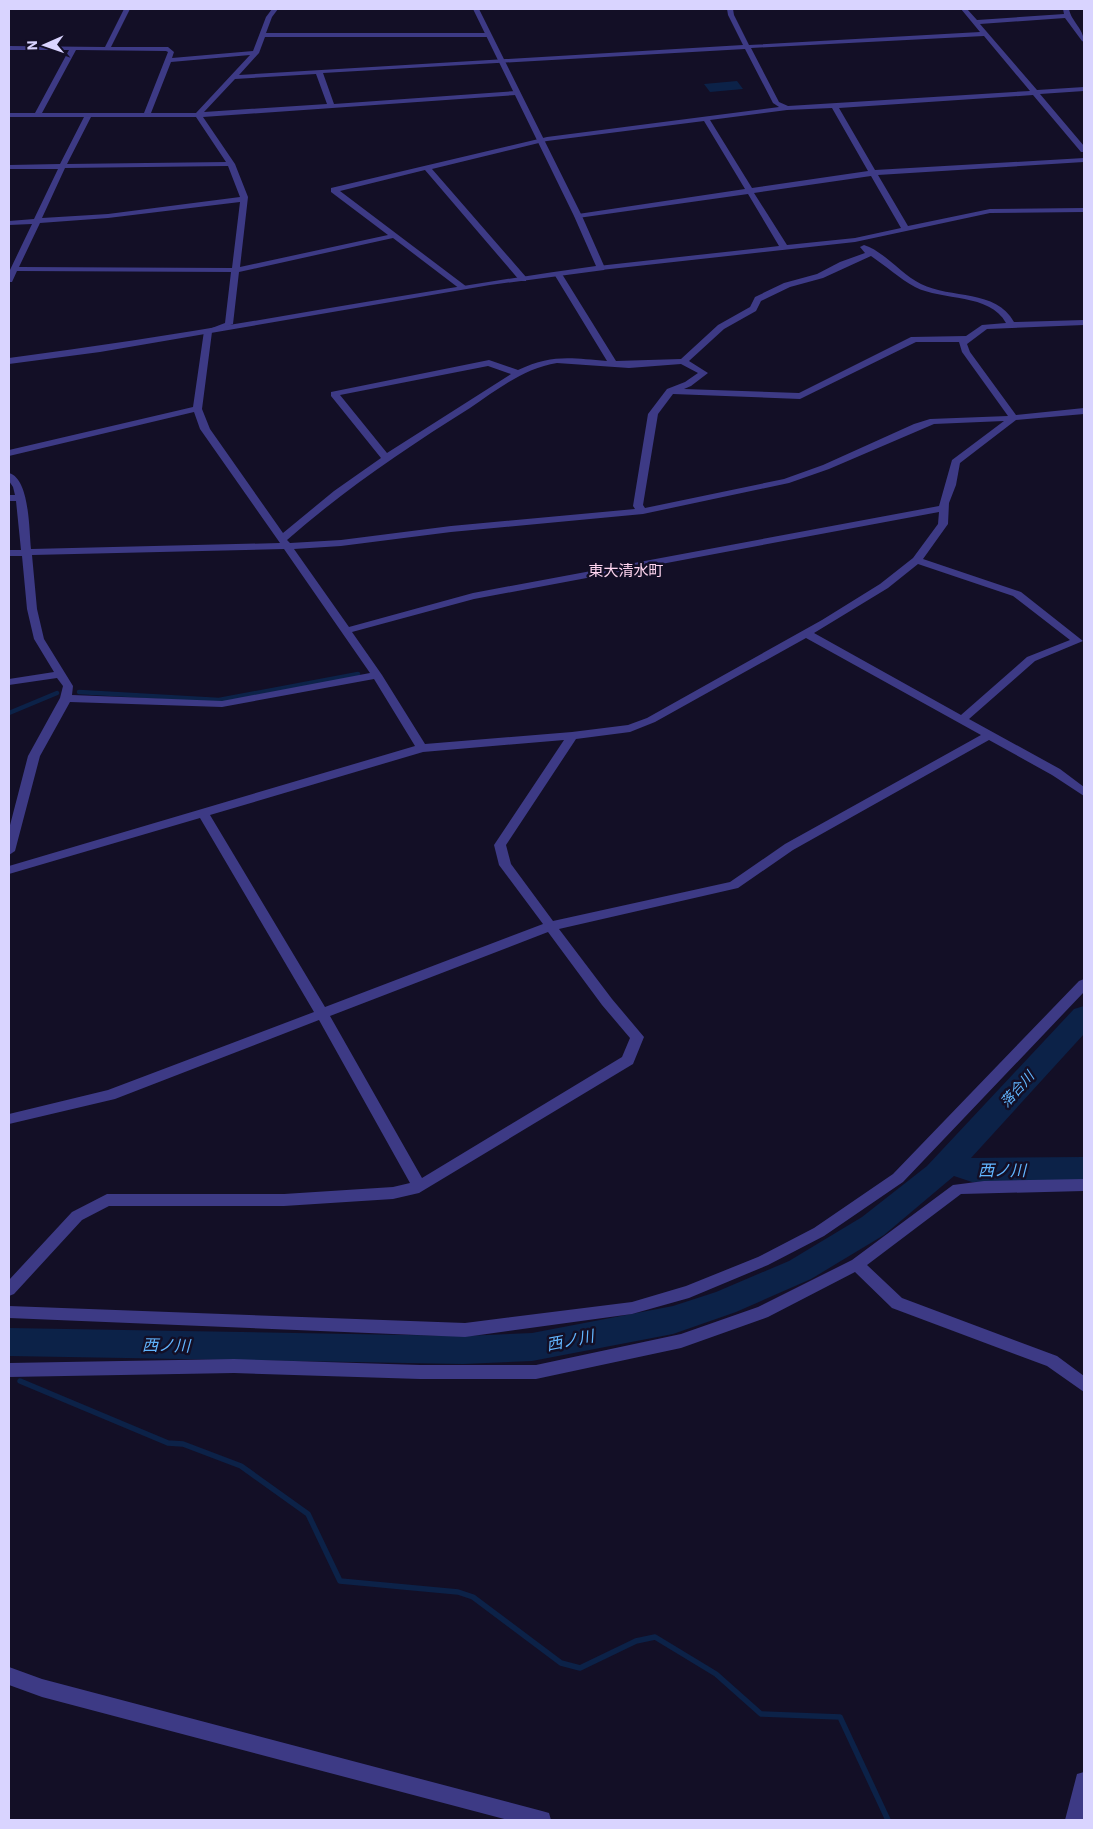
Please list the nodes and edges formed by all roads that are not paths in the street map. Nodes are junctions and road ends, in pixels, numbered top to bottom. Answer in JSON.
{"nodes":[{"id":1,"x":127,"y":9,"type":"edge"},
{"id":2,"x":275,"y":9,"type":"edge"},
{"id":3,"x":476,"y":9,"type":"edge"},
{"id":4,"x":730,"y":9,"type":"edge"},
{"id":5,"x":964,"y":9,"type":"edge"},
{"id":6,"x":1066,"y":12,"type":"edge"},
{"id":7,"x":974,"y":22,"type":"junction"},
{"id":8,"x":263,"y":34,"type":"junction"},
{"id":9,"x":985,"y":34,"type":"junction"},
{"id":10,"x":488,"y":35,"type":"junction"},
{"id":11,"x":1084,"y":40,"type":"edge"},
{"id":12,"x":9,"y":48,"type":"edge"},
{"id":13,"x":748,"y":48,"type":"junction"},
{"id":14,"x":73,"y":49,"type":"junction"},
{"id":15,"x":107,"y":49,"type":"junction"},
{"id":16,"x":256,"y":53,"type":"junction"},
{"id":17,"x":168,"y":60,"type":"junction"},
{"id":18,"x":500,"y":60,"type":"junction"},
{"id":19,"x":319,"y":72,"type":"junction"},
{"id":20,"x":234,"y":78,"type":"junction"},
{"id":21,"x":1084,"y":89,"type":"edge"},
{"id":22,"x":1035,"y":91,"type":"junction"},
{"id":23,"x":516,"y":93,"type":"junction"},
{"id":24,"x":331,"y":106,"type":"junction"},
{"id":25,"x":834,"y":106,"type":"junction"},
{"id":26,"x":787,"y":108,"type":"junction"},
{"id":27,"x":147,"y":114,"type":"junction"},
{"id":28,"x":9,"y":115,"type":"edge"},
{"id":29,"x":37,"y":115,"type":"junction"},
{"id":30,"x":89,"y":115,"type":"junction"},
{"id":31,"x":198,"y":115,"type":"junction"},
{"id":32,"x":706,"y":120,"type":"junction"},
{"id":33,"x":541,"y":140,"type":"junction"},
{"id":34,"x":1084,"y":150,"type":"edge"},
{"id":35,"x":1084,"y":160,"type":"edge"},
{"id":36,"x":231,"y":164,"type":"junction"},
{"id":37,"x":9,"y":167,"type":"edge"},
{"id":38,"x":62,"y":167,"type":"junction"},
{"id":39,"x":426,"y":167,"type":"junction"},
{"id":40,"x":872,"y":174,"type":"junction"},
{"id":41,"x":751,"y":192,"type":"junction"},
{"id":42,"x":244,"y":199,"type":"junction"},
{"id":43,"x":1084,"y":210,"type":"edge"},
{"id":44,"x":578,"y":216,"type":"junction"},
{"id":45,"x":38,"y":220,"type":"junction"},
{"id":46,"x":9,"y":223,"type":"edge"},
{"id":47,"x":906,"y":230,"type":"junction"},
{"id":48,"x":393,"y":236,"type":"junction"},
{"id":49,"x":855,"y":240,"type":"junction"},
{"id":50,"x":784,"y":248,"type":"junction"},
{"id":51,"x":870,"y":252,"type":"junction"},
{"id":52,"x":601,"y":268,"type":"junction"},
{"id":53,"x":14,"y":269,"type":"junction"},
{"id":54,"x":236,"y":270,"type":"junction"},
{"id":55,"x":558,"y":274,"type":"junction"},
{"id":56,"x":524,"y":279,"type":"junction"},
{"id":57,"x":9,"y":280,"type":"edge"},
{"id":58,"x":463,"y":287,"type":"junction"},
{"id":59,"x":1084,"y":322,"type":"edge"},
{"id":60,"x":1012,"y":326,"type":"junction"},
{"id":61,"x":208,"y":331,"type":"junction"},
{"id":62,"x":967,"y":339,"type":"junction"},
{"id":63,"x":9,"y":361,"type":"edge"},
{"id":64,"x":683,"y":361,"type":"junction"},
{"id":65,"x":613,"y":364,"type":"junction"},
{"id":66,"x":518,"y":373,"type":"junction"},
{"id":67,"x":670,"y":391,"type":"junction"},
{"id":68,"x":197,"y":409,"type":"junction"},
{"id":69,"x":1084,"y":411,"type":"edge"},
{"id":70,"x":1014,"y":418,"type":"junction"},
{"id":71,"x":9,"y":452,"type":"edge"},
{"id":72,"x":385,"y":457,"type":"junction"},
{"id":73,"x":9,"y":476,"type":"edge"},
{"id":74,"x":9,"y":498,"type":"edge"},
{"id":75,"x":21,"y":498,"type":"junction"},
{"id":76,"x":944,"y":508,"type":"junction"},
{"id":77,"x":643,"y":511,"type":"junction"},
{"id":78,"x":285,"y":542,"type":"junction"},
{"id":79,"x":9,"y":553,"type":"edge"},
{"id":80,"x":28,"y":553,"type":"junction"},
{"id":81,"x":917,"y":560,"type":"junction"},
{"id":82,"x":345,"y":631,"type":"junction"},
{"id":83,"x":807,"y":634,"type":"junction"},
{"id":84,"x":60,"y":674,"type":"junction"},
{"id":85,"x":377,"y":675,"type":"junction"},
{"id":86,"x":9,"y":682,"type":"edge"},
{"id":87,"x":66,"y":698,"type":"junction"},
{"id":88,"x":962,"y":720,"type":"junction"},
{"id":89,"x":989,"y":735,"type":"junction"},
{"id":90,"x":572,"y":736,"type":"junction"},
{"id":91,"x":422,"y":748,"type":"junction"},
{"id":92,"x":1084,"y":792,"type":"edge"},
{"id":93,"x":204,"y":814,"type":"junction"},
{"id":94,"x":9,"y":852,"type":"edge"},
{"id":95,"x":9,"y":870,"type":"edge"},
{"id":96,"x":551,"y":926,"type":"junction"},
{"id":97,"x":1084,"y":984,"type":"edge"},
{"id":98,"x":323,"y":1015,"type":"junction"},
{"id":99,"x":9,"y":1118,"type":"edge"},
{"id":100,"x":1084,"y":1185,"type":"edge"},
{"id":101,"x":419,"y":1187,"type":"junction"},
{"id":102,"x":857,"y":1264,"type":"junction"},
{"id":103,"x":9,"y":1290,"type":"edge"},
{"id":104,"x":9,"y":1312,"type":"edge"},
{"id":105,"x":9,"y":1370,"type":"edge"},
{"id":106,"x":1084,"y":1385,"type":"edge"},
{"id":107,"x":9,"y":1676,"type":"edge"},
{"id":108,"x":1084,"y":1781,"type":"edge"},
{"id":109,"x":542,"y":1820,"type":"edge"},
{"id":110,"x":1074,"y":1820,"type":"edge"}],
"edges":[{"from":1,"to":15,"type":"street"},
{"from":2,"to":8,"type":"street"},
{"from":3,"to":10,"type":"street"},
{"from":4,"to":13,"type":"street"},
{"from":5,"to":7,"type":"street"},
{"from":6,"to":7,"type":"street"},
{"from":6,"to":11,"type":"street"},
{"from":7,"to":9,"type":"street"},
{"from":8,"to":10,"type":"street"},
{"from":8,"to":16,"type":"street"},
{"from":9,"to":13,"type":"street"},
{"from":9,"to":22,"type":"street"},
{"from":10,"to":18,"type":"street"},
{"from":12,"to":14,"type":"street"},
{"from":13,"to":18,"type":"street"},
{"from":13,"to":26,"type":"street"},
{"from":14,"to":15,"type":"street"},
{"from":14,"to":29,"type":"street"},
{"from":15,"to":17,"type":"street"},
{"from":16,"to":17,"type":"street"},
{"from":16,"to":20,"type":"street"},
{"from":17,"to":27,"type":"street"},
{"from":18,"to":19,"type":"street"},
{"from":18,"to":23,"type":"street"},
{"from":19,"to":20,"type":"street"},
{"from":19,"to":24,"type":"street"},
{"from":20,"to":31,"type":"street"},
{"from":21,"to":22,"type":"street"},
{"from":22,"to":25,"type":"street"},
{"from":22,"to":34,"type":"street"},
{"from":23,"to":24,"type":"street"},
{"from":23,"to":33,"type":"street"},
{"from":24,"to":31,"type":"street"},
{"from":25,"to":26,"type":"street"},
{"from":25,"to":40,"type":"street"},
{"from":26,"to":32,"type":"street"},
{"from":27,"to":30,"type":"street"},
{"from":27,"to":31,"type":"street"},
{"from":28,"to":29,"type":"street"},
{"from":29,"to":30,"type":"street"},
{"from":30,"to":38,"type":"street"},
{"from":31,"to":36,"type":"street"},
{"from":32,"to":33,"type":"street"},
{"from":32,"to":41,"type":"street"},
{"from":33,"to":39,"type":"street"},
{"from":33,"to":44,"type":"street"},
{"from":35,"to":40,"type":"street"},
{"from":36,"to":38,"type":"street"},
{"from":36,"to":42,"type":"street"},
{"from":37,"to":38,"type":"street"},
{"from":38,"to":45,"type":"street"},
{"from":39,"to":48,"type":"street"},
{"from":39,"to":56,"type":"street"},
{"from":40,"to":41,"type":"street"},
{"from":40,"to":47,"type":"street"},
{"from":41,"to":44,"type":"street"},
{"from":41,"to":50,"type":"street"},
{"from":42,"to":45,"type":"street"},
{"from":42,"to":54,"type":"street"},
{"from":43,"to":47,"type":"street"},
{"from":44,"to":52,"type":"street"},
{"from":45,"to":46,"type":"street"},
{"from":45,"to":53,"type":"street"},
{"from":47,"to":49,"type":"street"},
{"from":48,"to":54,"type":"street"},
{"from":48,"to":58,"type":"street"},
{"from":49,"to":50,"type":"street"},
{"from":49,"to":51,"type":"street"},
{"from":50,"to":52,"type":"street"},
{"from":51,"to":60,"type":"street"},
{"from":51,"to":64,"type":"street"},
{"from":52,"to":55,"type":"street"},
{"from":53,"to":54,"type":"street"},
{"from":53,"to":57,"type":"street"},
{"from":54,"to":61,"type":"street"},
{"from":55,"to":56,"type":"street"},
{"from":55,"to":65,"type":"street"},
{"from":56,"to":58,"type":"street"},
{"from":58,"to":61,"type":"street"},
{"from":59,"to":60,"type":"street"},
{"from":60,"to":62,"type":"street"},
{"from":61,"to":63,"type":"street"},
{"from":61,"to":68,"type":"street"},
{"from":62,"to":67,"type":"street"},
{"from":62,"to":70,"type":"street"},
{"from":64,"to":65,"type":"street"},
{"from":64,"to":67,"type":"street"},
{"from":65,"to":66,"type":"street"},
{"from":66,"to":72,"type":"street"},
{"from":66,"to":72,"type":"street"},
{"from":67,"to":77,"type":"street"},
{"from":68,"to":71,"type":"street"},
{"from":68,"to":78,"type":"street"},
{"from":69,"to":70,"type":"street"},
{"from":70,"to":76,"type":"street"},
{"from":70,"to":77,"type":"street"},
{"from":72,"to":78,"type":"street"},
{"from":73,"to":75,"type":"street"},
{"from":74,"to":75,"type":"street"},
{"from":75,"to":80,"type":"street"},
{"from":76,"to":81,"type":"street"},
{"from":76,"to":82,"type":"street"},
{"from":77,"to":78,"type":"street"},
{"from":78,"to":80,"type":"street"},
{"from":78,"to":82,"type":"street"},
{"from":79,"to":80,"type":"street"},
{"from":80,"to":84,"type":"street"},
{"from":81,"to":83,"type":"street"},
{"from":81,"to":88,"type":"street"},
{"from":82,"to":85,"type":"street"},
{"from":83,"to":88,"type":"street"},
{"from":83,"to":90,"type":"street"},
{"from":84,"to":86,"type":"street"},
{"from":84,"to":87,"type":"street"},
{"from":85,"to":87,"type":"street"},
{"from":85,"to":91,"type":"street"},
{"from":87,"to":94,"type":"street"},
{"from":88,"to":89,"type":"street"},
{"from":89,"to":92,"type":"street"},
{"from":89,"to":96,"type":"street"},
{"from":90,"to":91,"type":"street"},
{"from":90,"to":96,"type":"street"},
{"from":91,"to":93,"type":"street"},
{"from":93,"to":95,"type":"street"},
{"from":93,"to":98,"type":"street"},
{"from":96,"to":98,"type":"street"},
{"from":96,"to":101,"type":"street"},
{"from":97,"to":104,"type":"street"},
{"from":98,"to":99,"type":"street"},
{"from":98,"to":101,"type":"street"},
{"from":100,"to":102,"type":"street"},
{"from":101,"to":103,"type":"street"},
{"from":102,"to":105,"type":"street"},
{"from":102,"to":106,"type":"street"},
{"from":107,"to":109,"type":"street"},
{"from":108,"to":110,"type":"street"}]}
